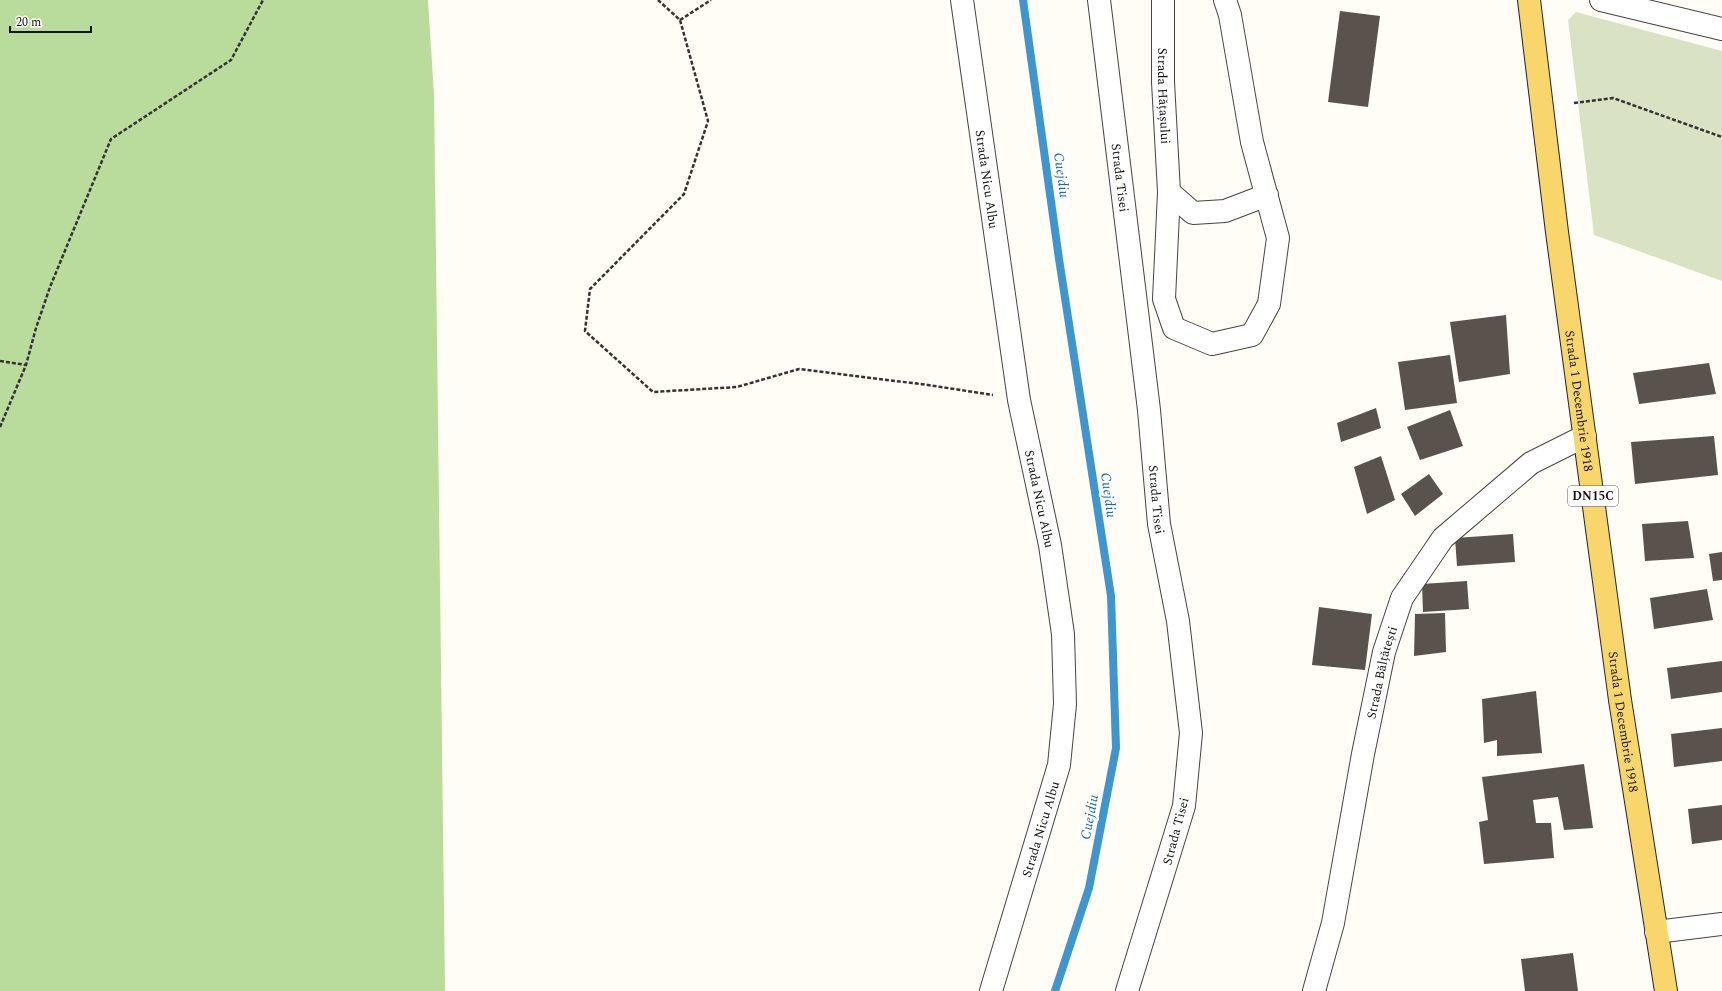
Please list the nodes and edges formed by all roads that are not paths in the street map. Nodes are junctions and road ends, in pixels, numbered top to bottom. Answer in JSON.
{"nodes":[{"id":1,"x":962,"y":0,"type":"edge"},
{"id":2,"x":1099,"y":0,"type":"edge"},
{"id":3,"x":1163,"y":0,"type":"edge"},
{"id":4,"x":1225,"y":0,"type":"edge"},
{"id":5,"x":1529,"y":0,"type":"edge"},
{"id":6,"x":1601,"y":0,"type":"edge"},
{"id":7,"x":1722,"y":29,"type":"edge"},
{"id":8,"x":1169,"y":192,"type":"junction"},
{"id":9,"x":1267,"y":195,"type":"junction"},
{"id":10,"x":1585,"y":436,"type":"junction"},
{"id":11,"x":1722,"y":924,"type":"edge"},
{"id":12,"x":1656,"y":932,"type":"junction"},
{"id":13,"x":991,"y":991,"type":"edge"},
{"id":14,"x":1127,"y":991,"type":"edge"},
{"id":15,"x":1314,"y":991,"type":"edge"},
{"id":16,"x":1666,"y":991,"type":"edge"}],
"edges":[{"from":1,"to":13,"type":"street","name":"Strada Nicu Albu"},
{"from":2,"to":14,"type":"street","name":"Strada Tisei"},
{"from":3,"to":8,"type":"street","name":"Strada Hățașului"},
{"from":4,"to":9,"type":"street","name":"Strada Hățașului"},
{"from":5,"to":10,"type":"main road","name":"Strada 1 Decembrie 1918","number":"DN15C"},
{"from":6,"to":7,"type":"street"},
{"from":8,"to":9,"type":"street"},
{"from":8,"to":9,"type":"street","name":"Strada Hățașului"},
{"from":10,"to":12,"type":"main road","name":"Strada 1 Decembrie 1918","number":"DN15C"},
{"from":10,"to":15,"type":"street","name":"Strada Bălțătești"},
{"from":11,"to":12,"type":"street"},
{"from":12,"to":16,"type":"main road","name":"Strada 1 Decembrie 1918","number":"DN15C"}]}
